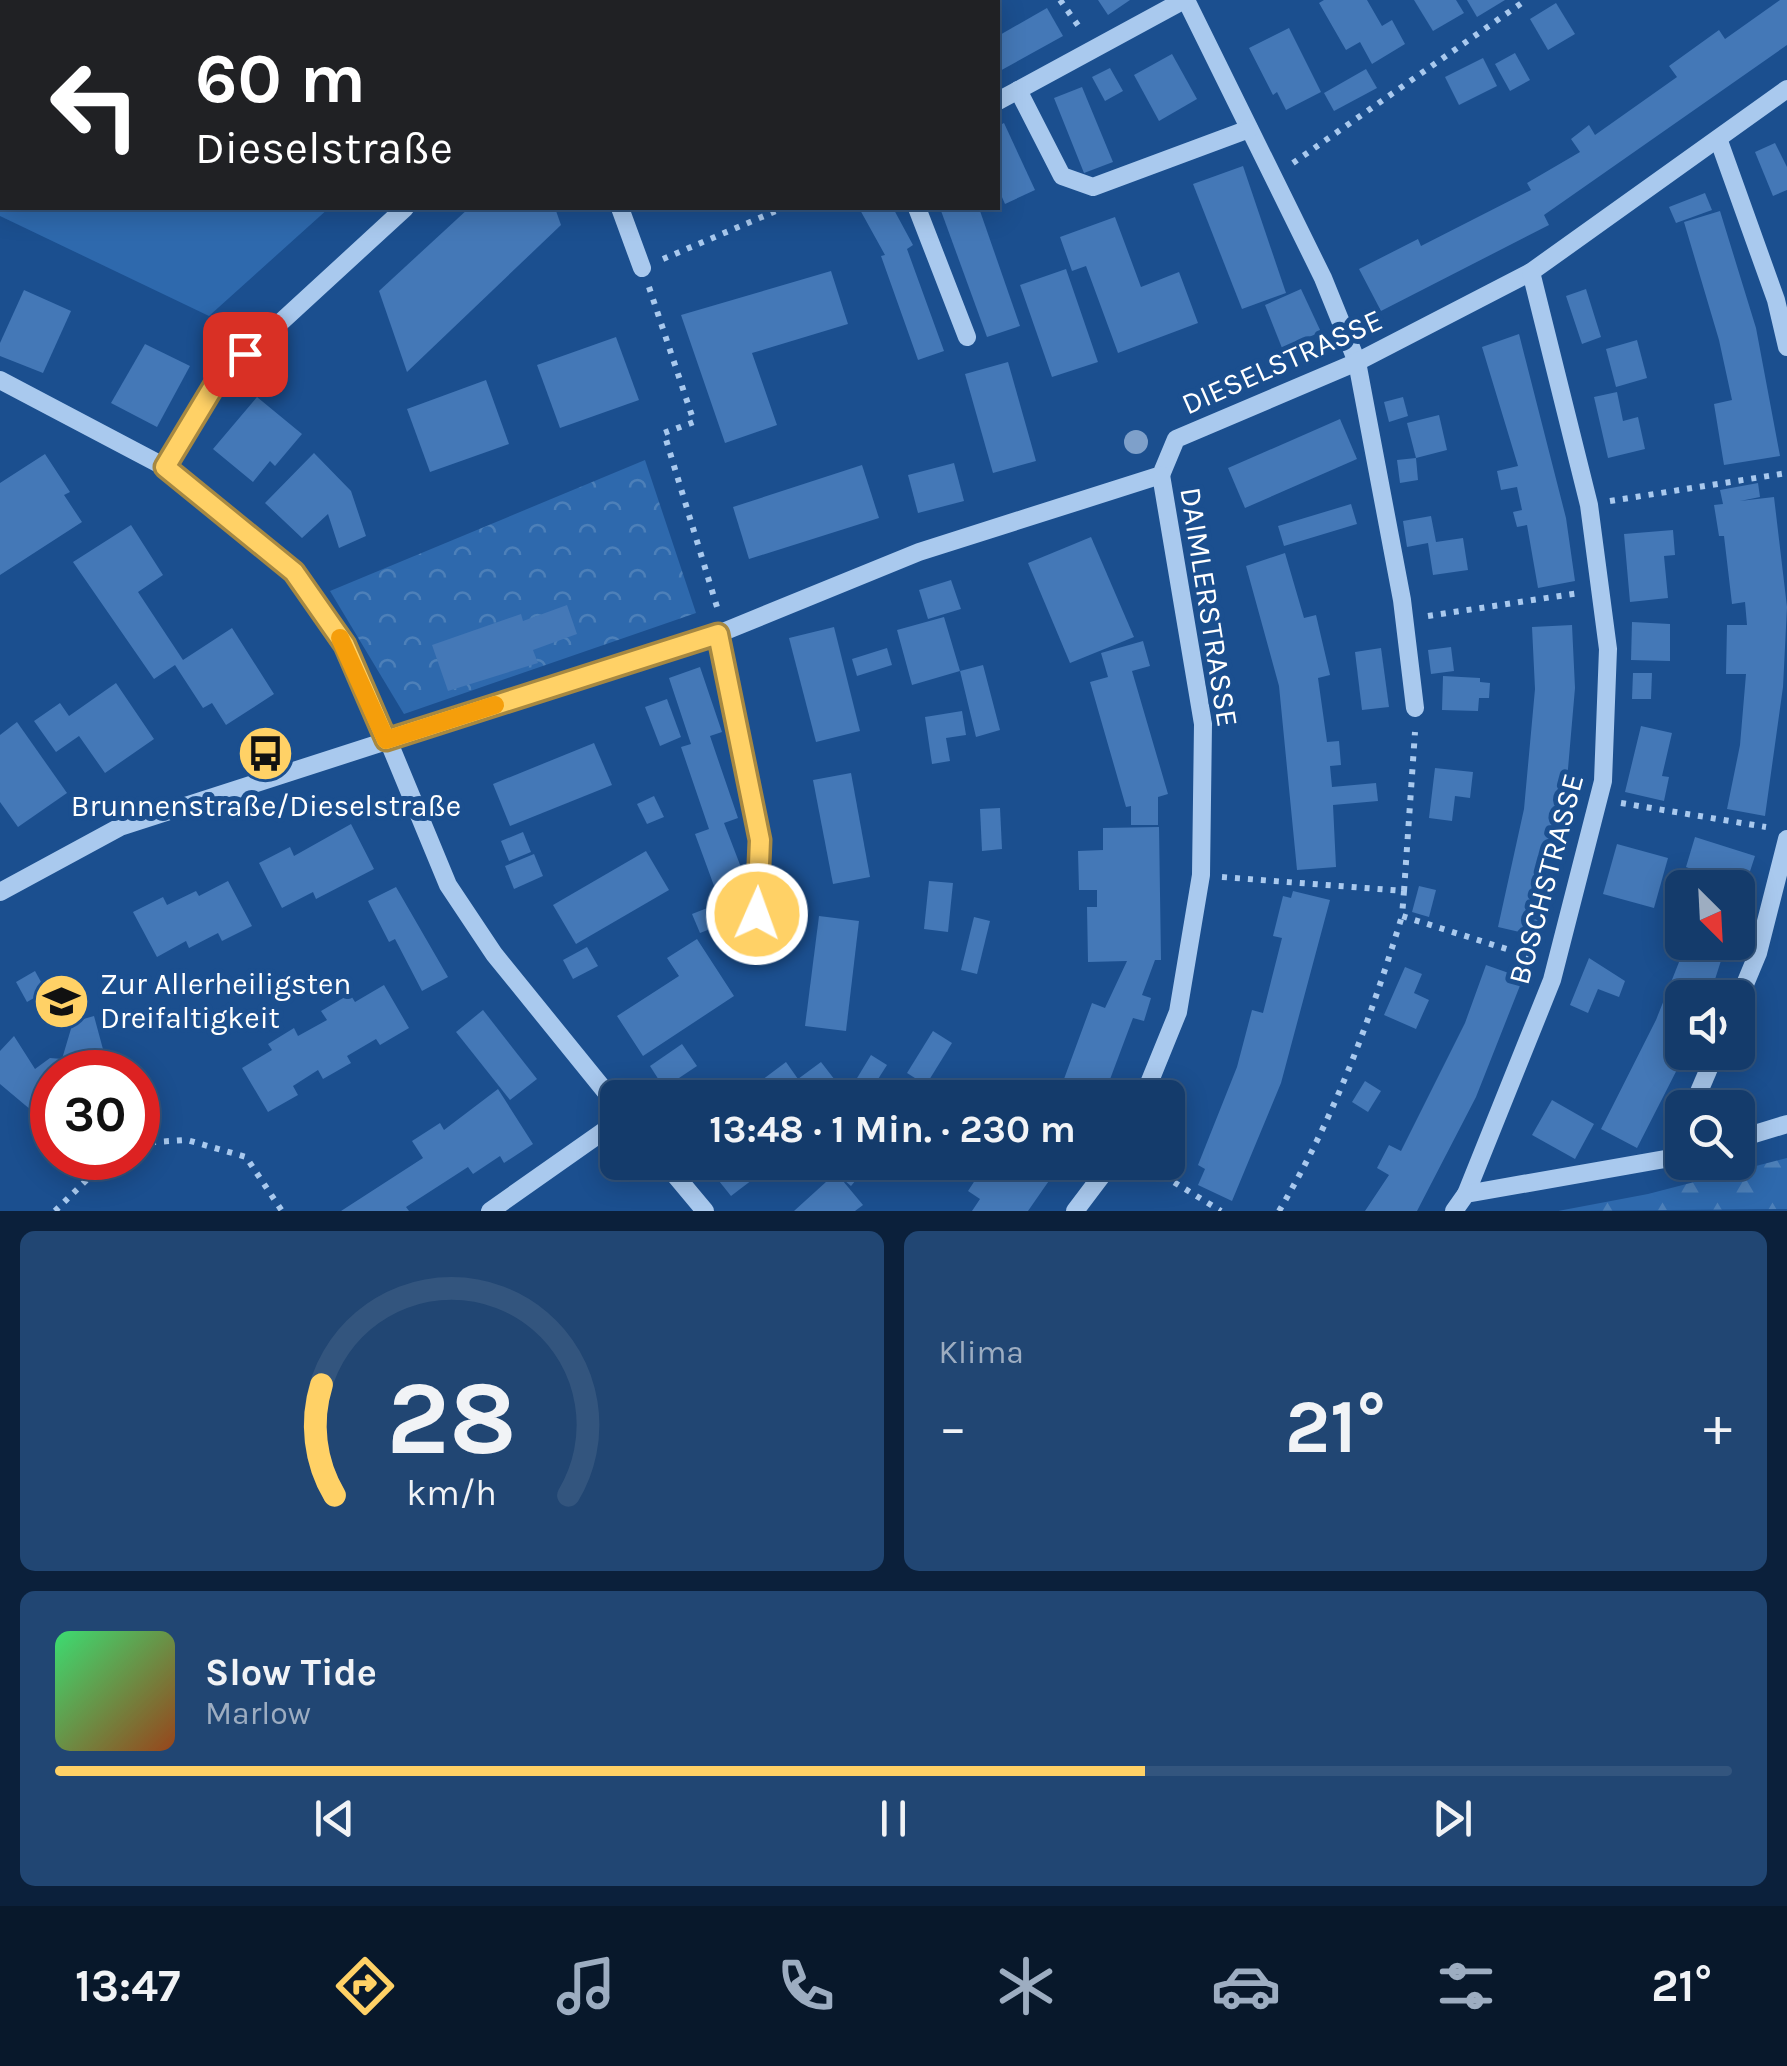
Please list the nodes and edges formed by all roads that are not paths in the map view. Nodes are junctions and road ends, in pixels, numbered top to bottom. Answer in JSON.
{"nodes":[{"id":1,"x":1185,"y":0,"type":"edge"},
{"id":2,"x":1018,"y":90,"type":"junction"},
{"id":3,"x":1787,"y":90,"type":"edge"},
{"id":4,"x":1000,"y":100,"type":"edge"},
{"id":5,"x":1250,"y":129,"type":"junction"},
{"id":6,"x":1719,"y":141,"type":"junction"},
{"id":7,"x":403,"y":210,"type":"edge"},
{"id":8,"x":621,"y":210,"type":"edge"},
{"id":9,"x":918,"y":210,"type":"edge"},
{"id":10,"x":642,"y":268,"type":"road end"},
{"id":11,"x":1531,"y":272,"type":"junction"},
{"id":12,"x":967,"y":337,"type":"dead end"},
{"id":13,"x":1787,"y":347,"type":"edge"},
{"id":14,"x":1358,"y":362,"type":"junction"},
{"id":15,"x":0,"y":380,"type":"edge"},
{"id":16,"x":165,"y":467,"type":"junction"},
{"id":17,"x":1161,"y":475,"type":"junction"},
{"id":18,"x":718,"y":634,"type":"junction"},
{"id":19,"x":1415,"y":708,"type":"road end"},
{"id":20,"x":386,"y":740,"type":"junction"},
{"id":21,"x":1787,"y":839,"type":"edge"},
{"id":22,"x":0,"y":892,"type":"edge"},
{"id":23,"x":756,"y":952,"type":"dead end"},
{"id":24,"x":1747,"y":980,"type":"edge"},
{"id":25,"x":1150,"y":1080,"type":"edge"},
{"id":26,"x":600,"y":1085,"type":"edge"},
{"id":27,"x":1787,"y":1124,"type":"edge"},
{"id":28,"x":600,"y":1133,"type":"edge"},
{"id":29,"x":1755,"y":1134,"type":"edge"},
{"id":30,"x":1665,"y":1160,"type":"edge"},
{"id":31,"x":679,"y":1180,"type":"edge"},
{"id":32,"x":1098,"y":1180,"type":"edge"},
{"id":33,"x":1466,"y":1194,"type":"junction"},
{"id":34,"x":490,"y":1211,"type":"edge"},
{"id":35,"x":706,"y":1211,"type":"edge"},
{"id":36,"x":1074,"y":1211,"type":"edge"},
{"id":37,"x":1454,"y":1211,"type":"edge"}],
"edges":[{"from":1,"to":2,"type":"street"},
{"from":1,"to":5,"type":"street"},
{"from":2,"to":4,"type":"street"},
{"from":2,"to":5,"type":"street"},
{"from":3,"to":6,"type":"street","name":"DIESELSTRASSE"},
{"from":5,"to":14,"type":"street"},
{"from":6,"to":11,"type":"street","name":"DIESELSTRASSE"},
{"from":6,"to":13,"type":"street"},
{"from":7,"to":16,"type":"street"},
{"from":8,"to":10,"type":"street"},
{"from":9,"to":12,"type":"street"},
{"from":11,"to":14,"type":"street","name":"DIESELSTRASSE"},
{"from":11,"to":33,"type":"street","name":"BOSCHSTRASSE"},
{"from":14,"to":17,"type":"street","name":"DIESELSTRASSE"},
{"from":14,"to":19,"type":"street"},
{"from":15,"to":16,"type":"street"},
{"from":16,"to":20,"type":"street"},
{"from":17,"to":18,"type":"street"},
{"from":17,"to":25,"type":"street","name":"DAIMLERSTRASSE"},
{"from":18,"to":20,"type":"street"},
{"from":18,"to":23,"type":"street"},
{"from":20,"to":22,"type":"street"},
{"from":20,"to":26,"type":"street"},
{"from":21,"to":24,"type":"street"},
{"from":27,"to":29,"type":"street"},
{"from":28,"to":34,"type":"street"},
{"from":30,"to":33,"type":"street"},
{"from":31,"to":35,"type":"street"},
{"from":32,"to":36,"type":"street"},
{"from":33,"to":37,"type":"street","name":"BOSCHSTRASSE"}]}
